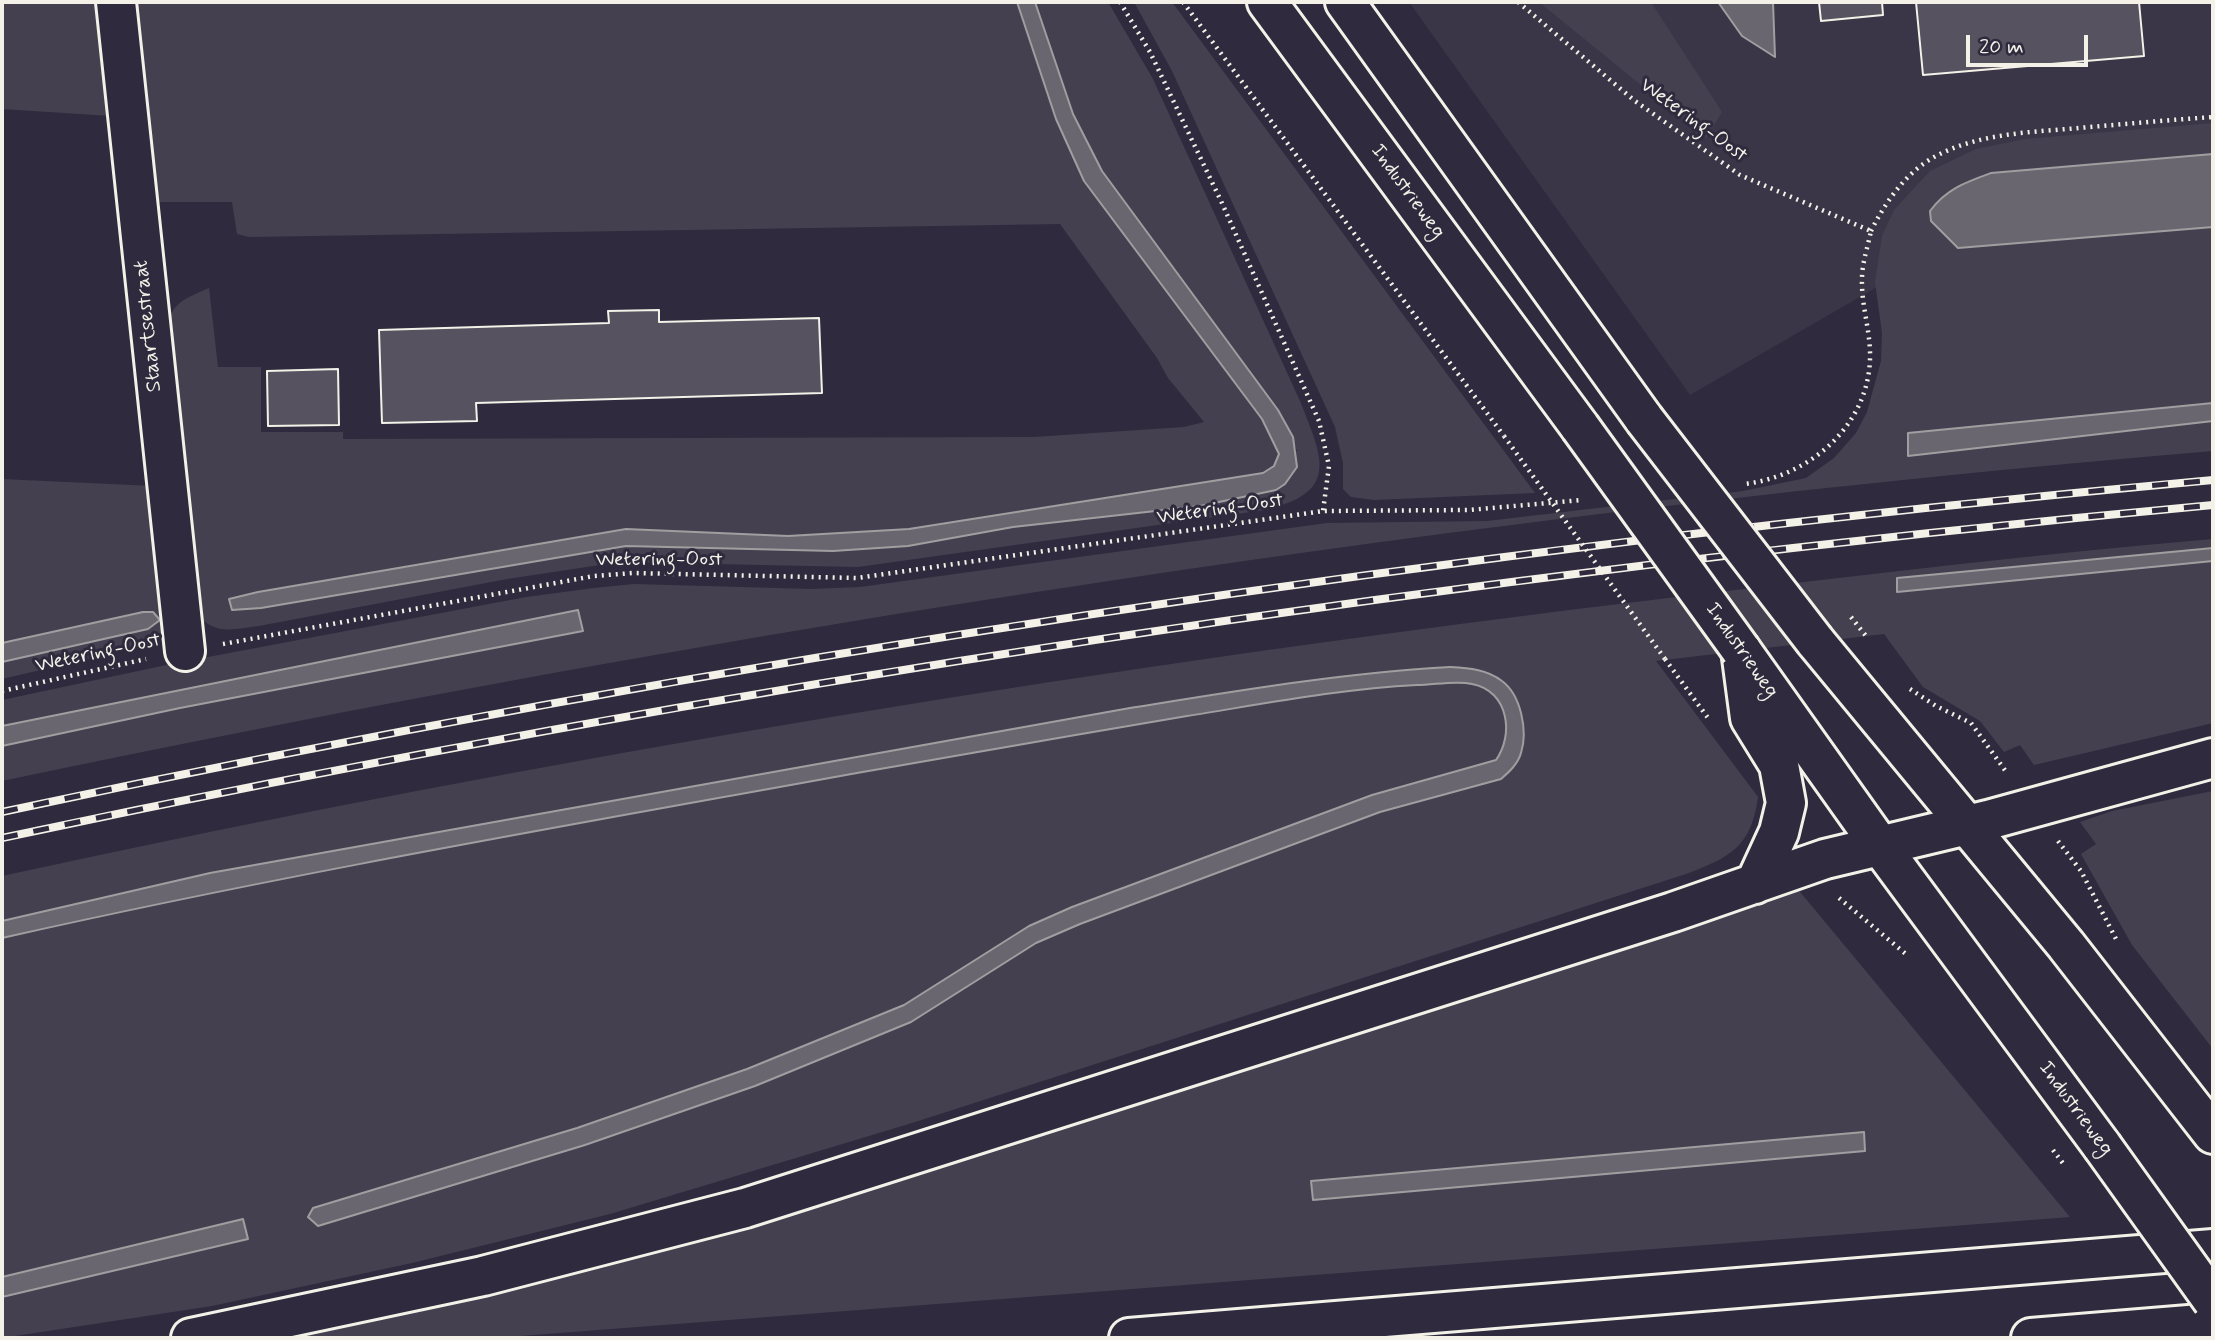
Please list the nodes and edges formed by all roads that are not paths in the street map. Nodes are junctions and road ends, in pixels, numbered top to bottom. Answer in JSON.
{"nodes":[{"id":1,"x":116,"y":2,"type":"edge"},
{"id":2,"x":1267,"y":2,"type":"edge"},
{"id":3,"x":1345,"y":2,"type":"edge"},
{"id":4,"x":1741,"y":650,"type":"junction"},
{"id":5,"x":185,"y":651,"type":"road end"},
{"id":6,"x":2213,"y":758,"type":"edge"},
{"id":7,"x":1967,"y":825,"type":"junction"},
{"id":8,"x":1881,"y":847,"type":"junction"},
{"id":9,"x":1755,"y":884,"type":"junction"},
{"id":10,"x":2213,"y":1134,"type":"edge"},
{"id":11,"x":2213,"y":1249,"type":"edge"},
{"id":12,"x":2213,"y":1301,"type":"edge"},
{"id":13,"x":2213,"y":1323,"type":"edge"},
{"id":14,"x":191,"y":1338,"type":"edge"},
{"id":15,"x":1129,"y":1338,"type":"edge"},
{"id":16,"x":2031,"y":1338,"type":"edge"}],
"edges":[{"from":1,"to":5,"type":"main road","name":"Staartsestraat"},
{"from":2,"to":4,"type":"main road","name":"Industrieweg","bridge":true},
{"from":3,"to":7,"type":"main road","bridge":true},
{"from":4,"to":8,"type":"main road","name":"Industrieweg"},
{"from":4,"to":9,"type":"main road"},
{"from":6,"to":7,"type":"main road"},
{"from":7,"to":8,"type":"main road"},
{"from":7,"to":10,"type":"main road"},
{"from":8,"to":9,"type":"main road"},
{"from":8,"to":12,"type":"main road","name":"Industrieweg","bridge":true},
{"from":9,"to":14,"type":"main road"},
{"from":11,"to":15,"type":"main road"},
{"from":13,"to":16,"type":"main road"}]}
